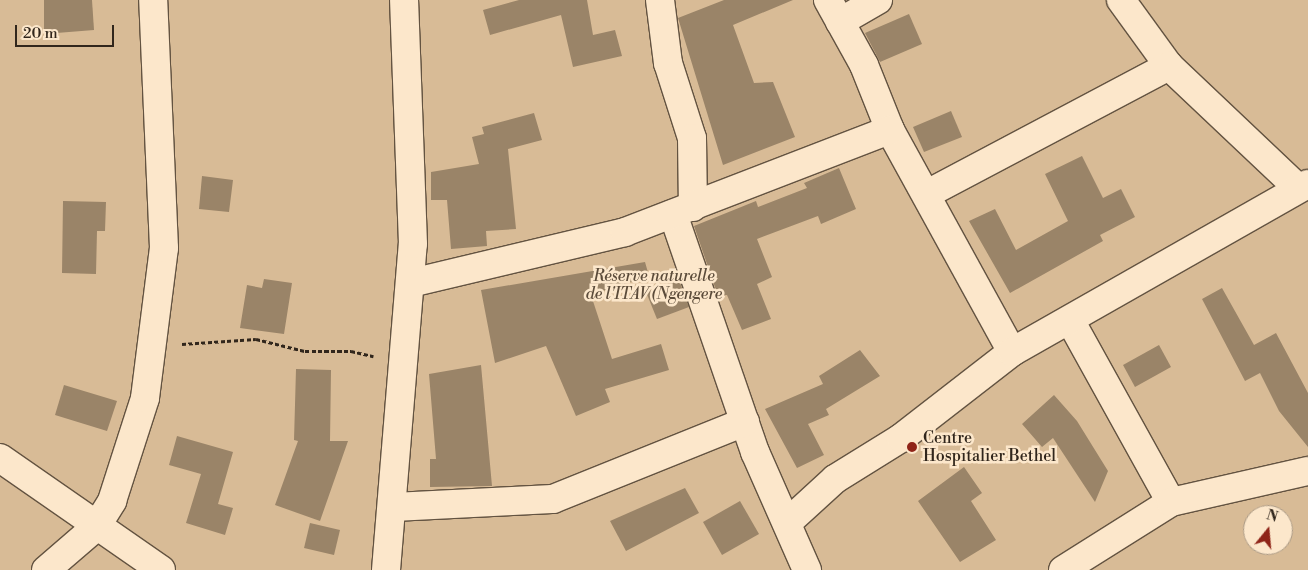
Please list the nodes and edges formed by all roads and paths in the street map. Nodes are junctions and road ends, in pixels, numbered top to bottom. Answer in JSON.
{"nodes":[{"id":1,"x":153,"y":0,"type":"edge"},
{"id":2,"x":404,"y":0,"type":"edge"},
{"id":3,"x":660,"y":0,"type":"edge"},
{"id":4,"x":878,"y":0,"type":"edge"},
{"id":5,"x":1121,"y":0,"type":"edge"},
{"id":6,"x":834,"y":11,"type":"edge"},
{"id":7,"x":1169,"y":66,"type":"junction"},
{"id":8,"x":890,"y":130,"type":"junction"},
{"id":9,"x":1303,"y":186,"type":"edge"},
{"id":10,"x":927,"y":194,"type":"junction"},
{"id":11,"x":683,"y":211,"type":"junction"},
{"id":12,"x":411,"y":283,"type":"junction"},
{"id":13,"x":1070,"y":320,"type":"junction"},
{"id":14,"x":178,"y":347,"type":"dead end"},
{"id":15,"x":1012,"y":352,"type":"junction"},
{"id":16,"x":405,"y":364,"type":"junction"},
{"id":17,"x":745,"y":422,"type":"junction"},
{"id":18,"x":0,"y":458,"type":"edge"},
{"id":19,"x":1308,"y":471,"type":"edge"},
{"id":20,"x":1171,"y":502,"type":"junction"},
{"id":21,"x":393,"y":507,"type":"junction"},
{"id":22,"x":787,"y":523,"type":"junction"},
{"id":23,"x":96,"y":527,"type":"junction"},
{"id":24,"x":46,"y":570,"type":"edge"},
{"id":25,"x":161,"y":570,"type":"edge"},
{"id":26,"x":386,"y":570,"type":"edge"},
{"id":27,"x":807,"y":570,"type":"edge"},
{"id":28,"x":1063,"y":570,"type":"edge"}],
"edges":[{"from":1,"to":23,"type":"street"},
{"from":2,"to":12,"type":"street"},
{"from":3,"to":11,"type":"street"},
{"from":4,"to":6,"type":"street"},
{"from":5,"to":7,"type":"street"},
{"from":6,"to":8,"type":"street"},
{"from":7,"to":9,"type":"street"},
{"from":7,"to":10,"type":"street"},
{"from":8,"to":10,"type":"street"},
{"from":8,"to":11,"type":"street"},
{"from":9,"to":13,"type":"street"},
{"from":10,"to":15,"type":"street"},
{"from":11,"to":12,"type":"street"},
{"from":11,"to":17,"type":"street"},
{"from":12,"to":16,"type":"street"},
{"from":13,"to":15,"type":"street"},
{"from":13,"to":20,"type":"street"},
{"from":14,"to":16,"type":"path"},
{"from":15,"to":22,"type":"street"},
{"from":16,"to":21,"type":"street"},
{"from":17,"to":21,"type":"street"},
{"from":17,"to":22,"type":"street"},
{"from":18,"to":23,"type":"street"},
{"from":19,"to":20,"type":"street"},
{"from":20,"to":28,"type":"street"},
{"from":21,"to":26,"type":"street"},
{"from":22,"to":27,"type":"street"},
{"from":23,"to":24,"type":"street"},
{"from":23,"to":25,"type":"street"}]}
